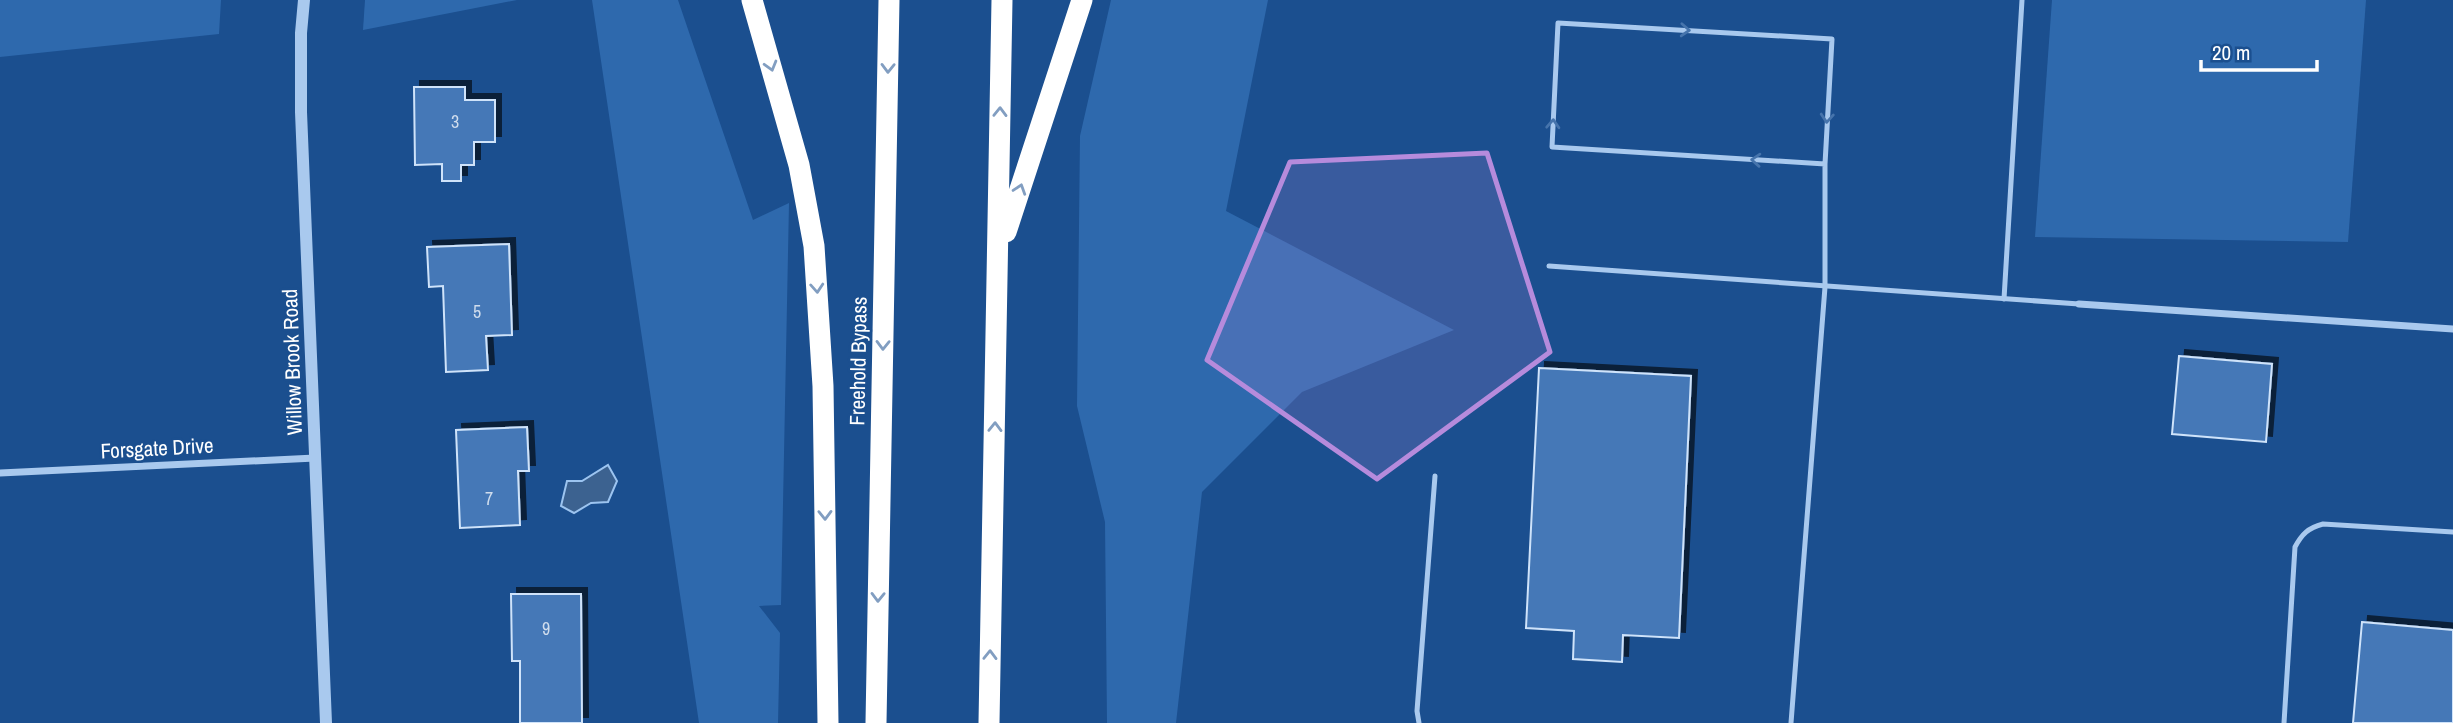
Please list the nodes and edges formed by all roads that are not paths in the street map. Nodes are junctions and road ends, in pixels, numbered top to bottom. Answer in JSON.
{"nodes":[{"id":1,"x":303,"y":0,"type":"edge"},
{"id":2,"x":751,"y":0,"type":"edge"},
{"id":3,"x":889,"y":0,"type":"edge"},
{"id":4,"x":1002,"y":0,"type":"edge"},
{"id":5,"x":1082,"y":0,"type":"edge"},
{"id":6,"x":2022,"y":0,"type":"edge"},
{"id":7,"x":1825,"y":164,"type":"junction"},
{"id":8,"x":999,"y":254,"type":"junction"},
{"id":9,"x":1549,"y":266,"type":"dead end"},
{"id":10,"x":1825,"y":287,"type":"junction"},
{"id":11,"x":2004,"y":299,"type":"junction"},
{"id":12,"x":2079,"y":304,"type":"joint"},
{"id":13,"x":2453,"y":329,"type":"edge"},
{"id":14,"x":315,"y":458,"type":"junction"},
{"id":15,"x":0,"y":473,"type":"edge"},
{"id":16,"x":1435,"y":476,"type":"dead end"},
{"id":17,"x":2453,"y":532,"type":"edge"},
{"id":18,"x":326,"y":723,"type":"edge"},
{"id":19,"x":828,"y":723,"type":"edge"},
{"id":20,"x":876,"y":723,"type":"edge"},
{"id":21,"x":989,"y":723,"type":"edge"},
{"id":22,"x":1419,"y":723,"type":"edge"},
{"id":23,"x":1791,"y":723,"type":"edge"},
{"id":24,"x":2284,"y":723,"type":"edge"}],
"edges":[{"from":1,"to":14,"type":"street","name":"Willow Brook Road"},
{"from":2,"to":19,"type":"highway","one_way":true},
{"from":3,"to":20,"type":"highway","name":"Freehold Bypass","one_way":true},
{"from":8,"to":4,"type":"highway","one_way":true},
{"from":8,"to":5,"type":"highway","one_way":true},
{"from":6,"to":11,"type":"lane"},
{"from":7,"to":7,"type":"lane","one_way":true},
{"from":7,"to":10,"type":"lane"},
{"from":21,"to":8,"type":"highway","one_way":true},
{"from":9,"to":10,"type":"lane"},
{"from":10,"to":11,"type":"lane"},
{"from":10,"to":23,"type":"lane"},
{"from":11,"to":12,"type":"lane"},
{"from":12,"to":13,"type":"street"},
{"from":14,"to":15,"type":"street","name":"Forsgate Drive"},
{"from":14,"to":18,"type":"street","name":"Willow Brook Road"},
{"from":16,"to":22,"type":"lane"},
{"from":17,"to":24,"type":"lane"}]}
